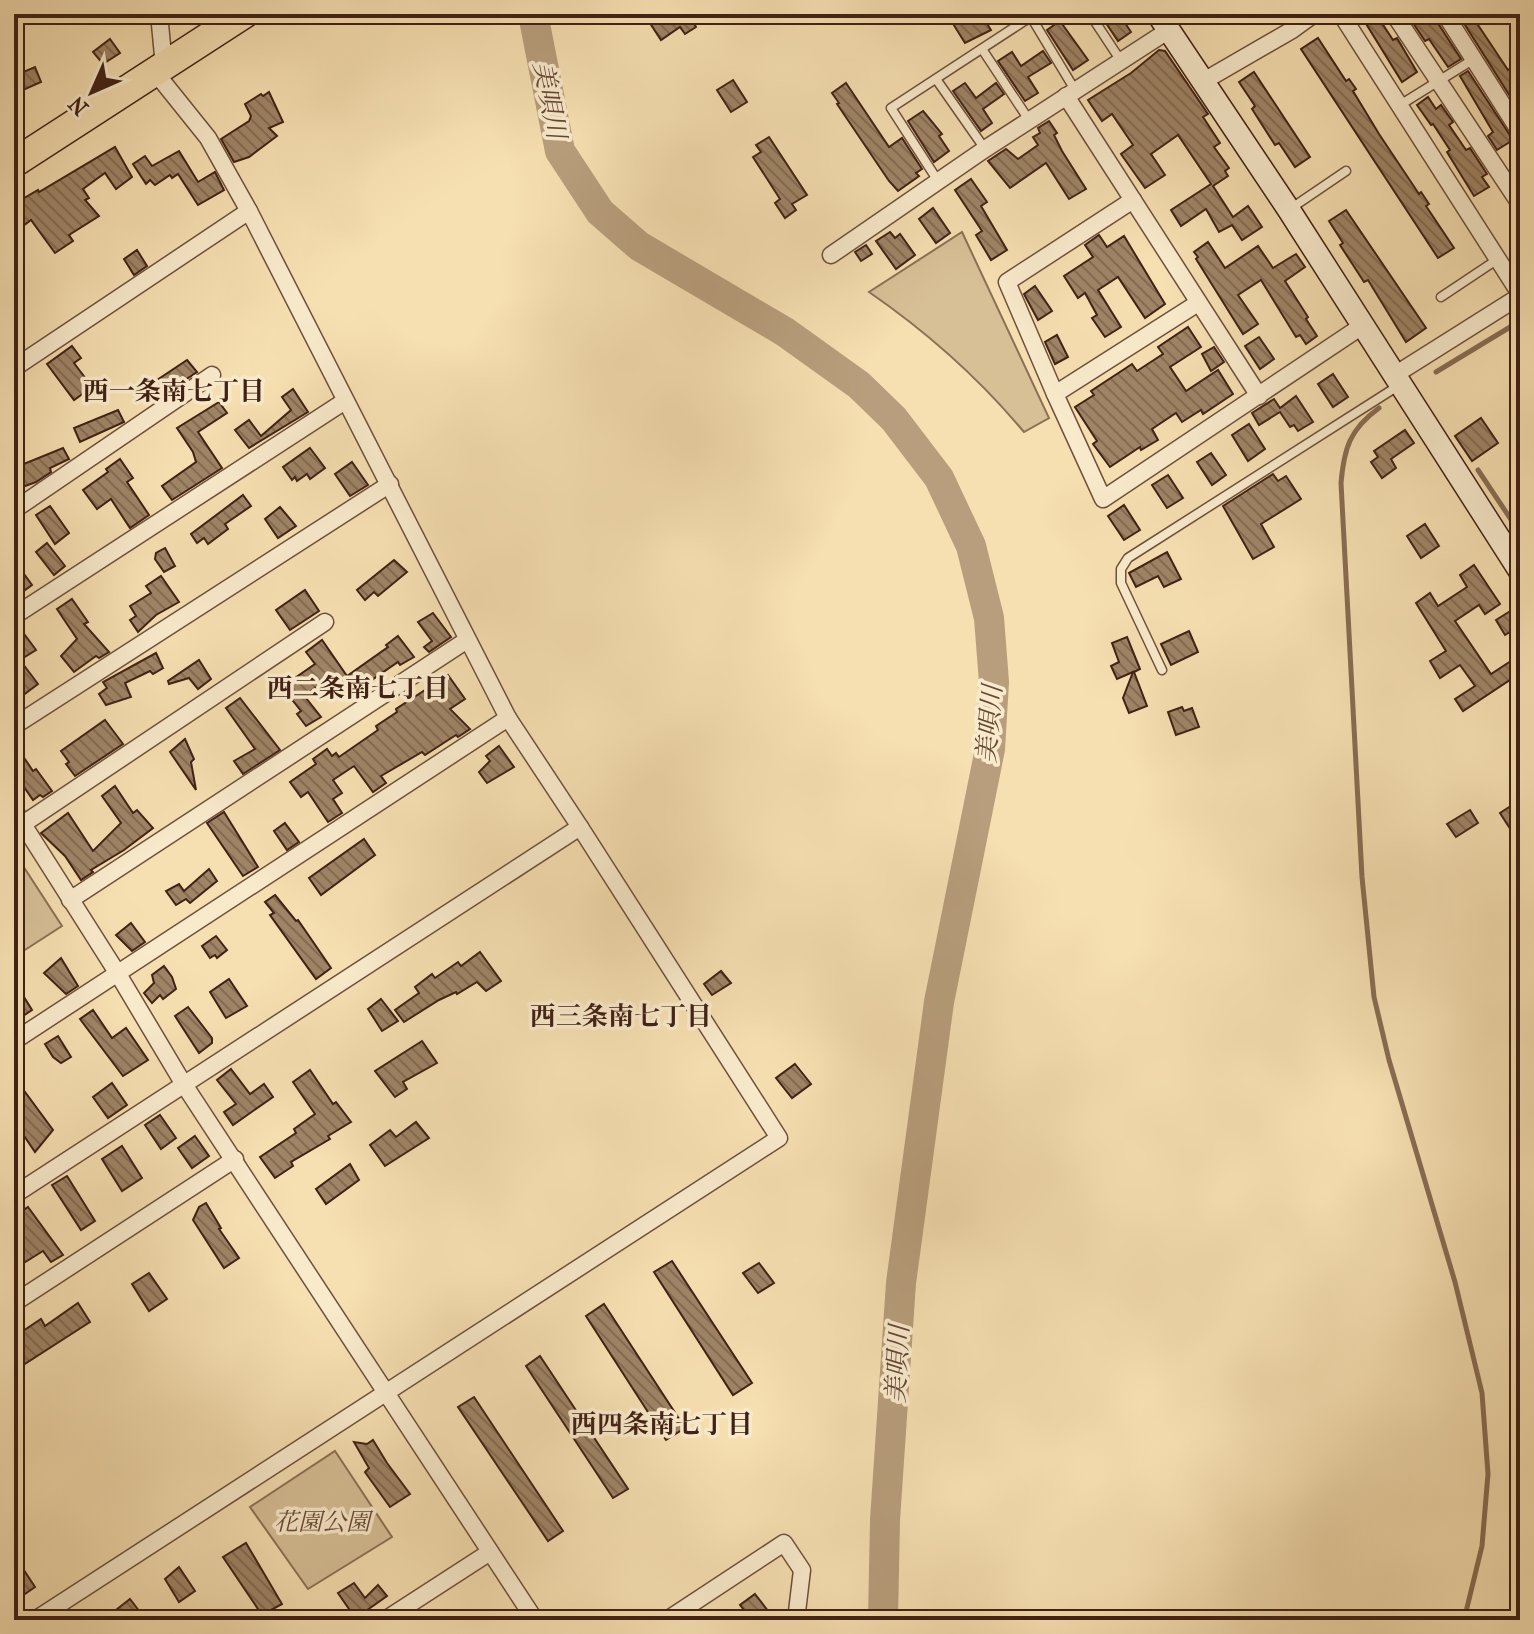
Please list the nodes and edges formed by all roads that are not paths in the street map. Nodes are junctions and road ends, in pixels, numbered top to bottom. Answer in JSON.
{"nodes":[{"id":1,"x":159,"y":14,"type":"edge"},
{"id":2,"x":244,"y":14,"type":"edge"},
{"id":3,"x":1090,"y":14,"type":"edge"},
{"id":4,"x":1314,"y":14,"type":"edge"},
{"id":5,"x":1341,"y":14,"type":"edge"},
{"id":6,"x":1394,"y":14,"type":"edge"},
{"id":7,"x":1445,"y":14,"type":"edge"},
{"id":8,"x":1033,"y":15,"type":"edge"},
{"id":9,"x":1164,"y":22,"type":"edge"},
{"id":10,"x":982,"y":49,"type":"junction"},
{"id":11,"x":1474,"y":59,"type":"junction"},
{"id":12,"x":1121,"y":61,"type":"junction"},
{"id":13,"x":159,"y":69,"type":"junction"},
{"id":14,"x":936,"y":79,"type":"junction"},
{"id":15,"x":1439,"y":81,"type":"junction"},
{"id":16,"x":1202,"y":82,"type":"junction"},
{"id":17,"x":1071,"y":93,"type":"junction"},
{"id":18,"x":1399,"y":106,"type":"junction"},
{"id":19,"x":1029,"y":120,"type":"junction"},
{"id":20,"x":1520,"y":132,"type":"edge"},
{"id":21,"x":985,"y":149,"type":"junction"},
{"id":22,"x":14,"y":163,"type":"edge"},
{"id":23,"x":1346,"y":171,"type":"dead end"},
{"id":24,"x":940,"y":183,"type":"junction"},
{"id":25,"x":1133,"y":200,"type":"junction"},
{"id":26,"x":1520,"y":204,"type":"edge"},
{"id":27,"x":1289,"y":210,"type":"junction"},
{"id":28,"x":249,"y":211,"type":"junction"},
{"id":29,"x":831,"y":255,"type":"dead end"},
{"id":30,"x":1498,"y":259,"type":"junction"},
{"id":31,"x":1520,"y":295,"type":"edge"},
{"id":32,"x":1441,"y":297,"type":"dead end"},
{"id":33,"x":1198,"y":303,"type":"junction"},
{"id":34,"x":1362,"y":326,"type":"junction"},
{"id":35,"x":14,"y":368,"type":"edge"},
{"id":36,"x":212,"y":375,"type":"dead end"},
{"id":37,"x":1396,"y":381,"type":"junction"},
{"id":38,"x":1055,"y":394,"type":"junction"},
{"id":39,"x":1259,"y":396,"type":"junction"},
{"id":40,"x":345,"y":401,"type":"junction"},
{"id":41,"x":390,"y":484,"type":"junction"},
{"id":42,"x":14,"y":510,"type":"edge"},
{"id":43,"x":1520,"y":571,"type":"edge"},
{"id":44,"x":14,"y":616,"type":"edge"},
{"id":45,"x":325,"y":622,"type":"dead end"},
{"id":46,"x":467,"y":640,"type":"junction"},
{"id":47,"x":1162,"y":670,"type":"dead end"},
{"id":48,"x":508,"y":718,"type":"junction"},
{"id":49,"x":14,"y":726,"type":"edge"},
{"id":50,"x":18,"y":817,"type":"edge"},
{"id":51,"x":580,"y":827,"type":"junction"},
{"id":52,"x":70,"y":900,"type":"junction"},
{"id":53,"x":118,"y":974,"type":"junction"},
{"id":54,"x":14,"y":1041,"type":"edge"},
{"id":55,"x":183,"y":1083,"type":"junction"},
{"id":56,"x":235,"y":1159,"type":"junction"},
{"id":57,"x":14,"y":1195,"type":"edge"},
{"id":58,"x":14,"y":1303,"type":"edge"},
{"id":59,"x":387,"y":1394,"type":"junction"},
{"id":60,"x":490,"y":1552,"type":"junction"},
{"id":61,"x":35,"y":1620,"type":"edge"},
{"id":62,"x":385,"y":1620,"type":"edge"},
{"id":63,"x":535,"y":1620,"type":"edge"},
{"id":64,"x":667,"y":1620,"type":"edge"},
{"id":65,"x":796,"y":1620,"type":"edge"}],
"edges":[{"from":1,"to":13,"type":"street"},
{"from":2,"to":13,"type":"highway"},
{"from":3,"to":12,"type":"lane"},
{"from":4,"to":16,"type":"street"},
{"from":5,"to":18,"type":"street"},
{"from":6,"to":15,"type":"street"},
{"from":7,"to":11,"type":"street"},
{"from":8,"to":10,"type":"lane"},
{"from":8,"to":17,"type":"lane"},
{"from":9,"to":12,"type":"street"},
{"from":9,"to":16,"type":"street"},
{"from":10,"to":14,"type":"lane"},
{"from":10,"to":19,"type":"lane"},
{"from":11,"to":15,"type":"lane"},
{"from":11,"to":20,"type":"street"},
{"from":12,"to":17,"type":"street"},
{"from":13,"to":22,"type":"highway"},
{"from":13,"to":28,"type":"street"},
{"from":14,"to":21,"type":"lane"},
{"from":14,"to":24,"type":"lane"},
{"from":15,"to":18,"type":"lane"},
{"from":15,"to":26,"type":"street"},
{"from":16,"to":27,"type":"street"},
{"from":17,"to":19,"type":"street"},
{"from":17,"to":25,"type":"street"},
{"from":18,"to":30,"type":"street"},
{"from":19,"to":21,"type":"street"},
{"from":21,"to":24,"type":"street"},
{"from":23,"to":27,"type":"lane"},
{"from":24,"to":29,"type":"street"},
{"from":25,"to":33,"type":"street"},
{"from":25,"to":38,"type":"street"},
{"from":27,"to":34,"type":"street"},
{"from":28,"to":35,"type":"street"},
{"from":28,"to":40,"type":"street"},
{"from":30,"to":31,"type":"street"},
{"from":30,"to":32,"type":"lane"},
{"from":31,"to":37,"type":"street"},
{"from":33,"to":38,"type":"street"},
{"from":33,"to":39,"type":"street"},
{"from":34,"to":37,"type":"street"},
{"from":34,"to":39,"type":"street"},
{"from":36,"to":42,"type":"street"},
{"from":37,"to":43,"type":"street"},
{"from":37,"to":47,"type":"lane"},
{"from":38,"to":39,"type":"street"},
{"from":40,"to":41,"type":"street"},
{"from":40,"to":44,"type":"street"},
{"from":41,"to":46,"type":"street"},
{"from":41,"to":49,"type":"street"},
{"from":45,"to":50,"type":"street"},
{"from":46,"to":48,"type":"street"},
{"from":46,"to":52,"type":"street"},
{"from":48,"to":51,"type":"street"},
{"from":48,"to":53,"type":"street"},
{"from":50,"to":52,"type":"street"},
{"from":51,"to":55,"type":"street"},
{"from":51,"to":59,"type":"street"},
{"from":52,"to":53,"type":"street"},
{"from":53,"to":54,"type":"street"},
{"from":53,"to":55,"type":"street"},
{"from":55,"to":56,"type":"street"},
{"from":55,"to":57,"type":"street"},
{"from":56,"to":58,"type":"street"},
{"from":56,"to":59,"type":"street"},
{"from":59,"to":60,"type":"street"},
{"from":59,"to":61,"type":"street"},
{"from":60,"to":62,"type":"street"},
{"from":60,"to":63,"type":"street"},
{"from":64,"to":65,"type":"street"}]}
